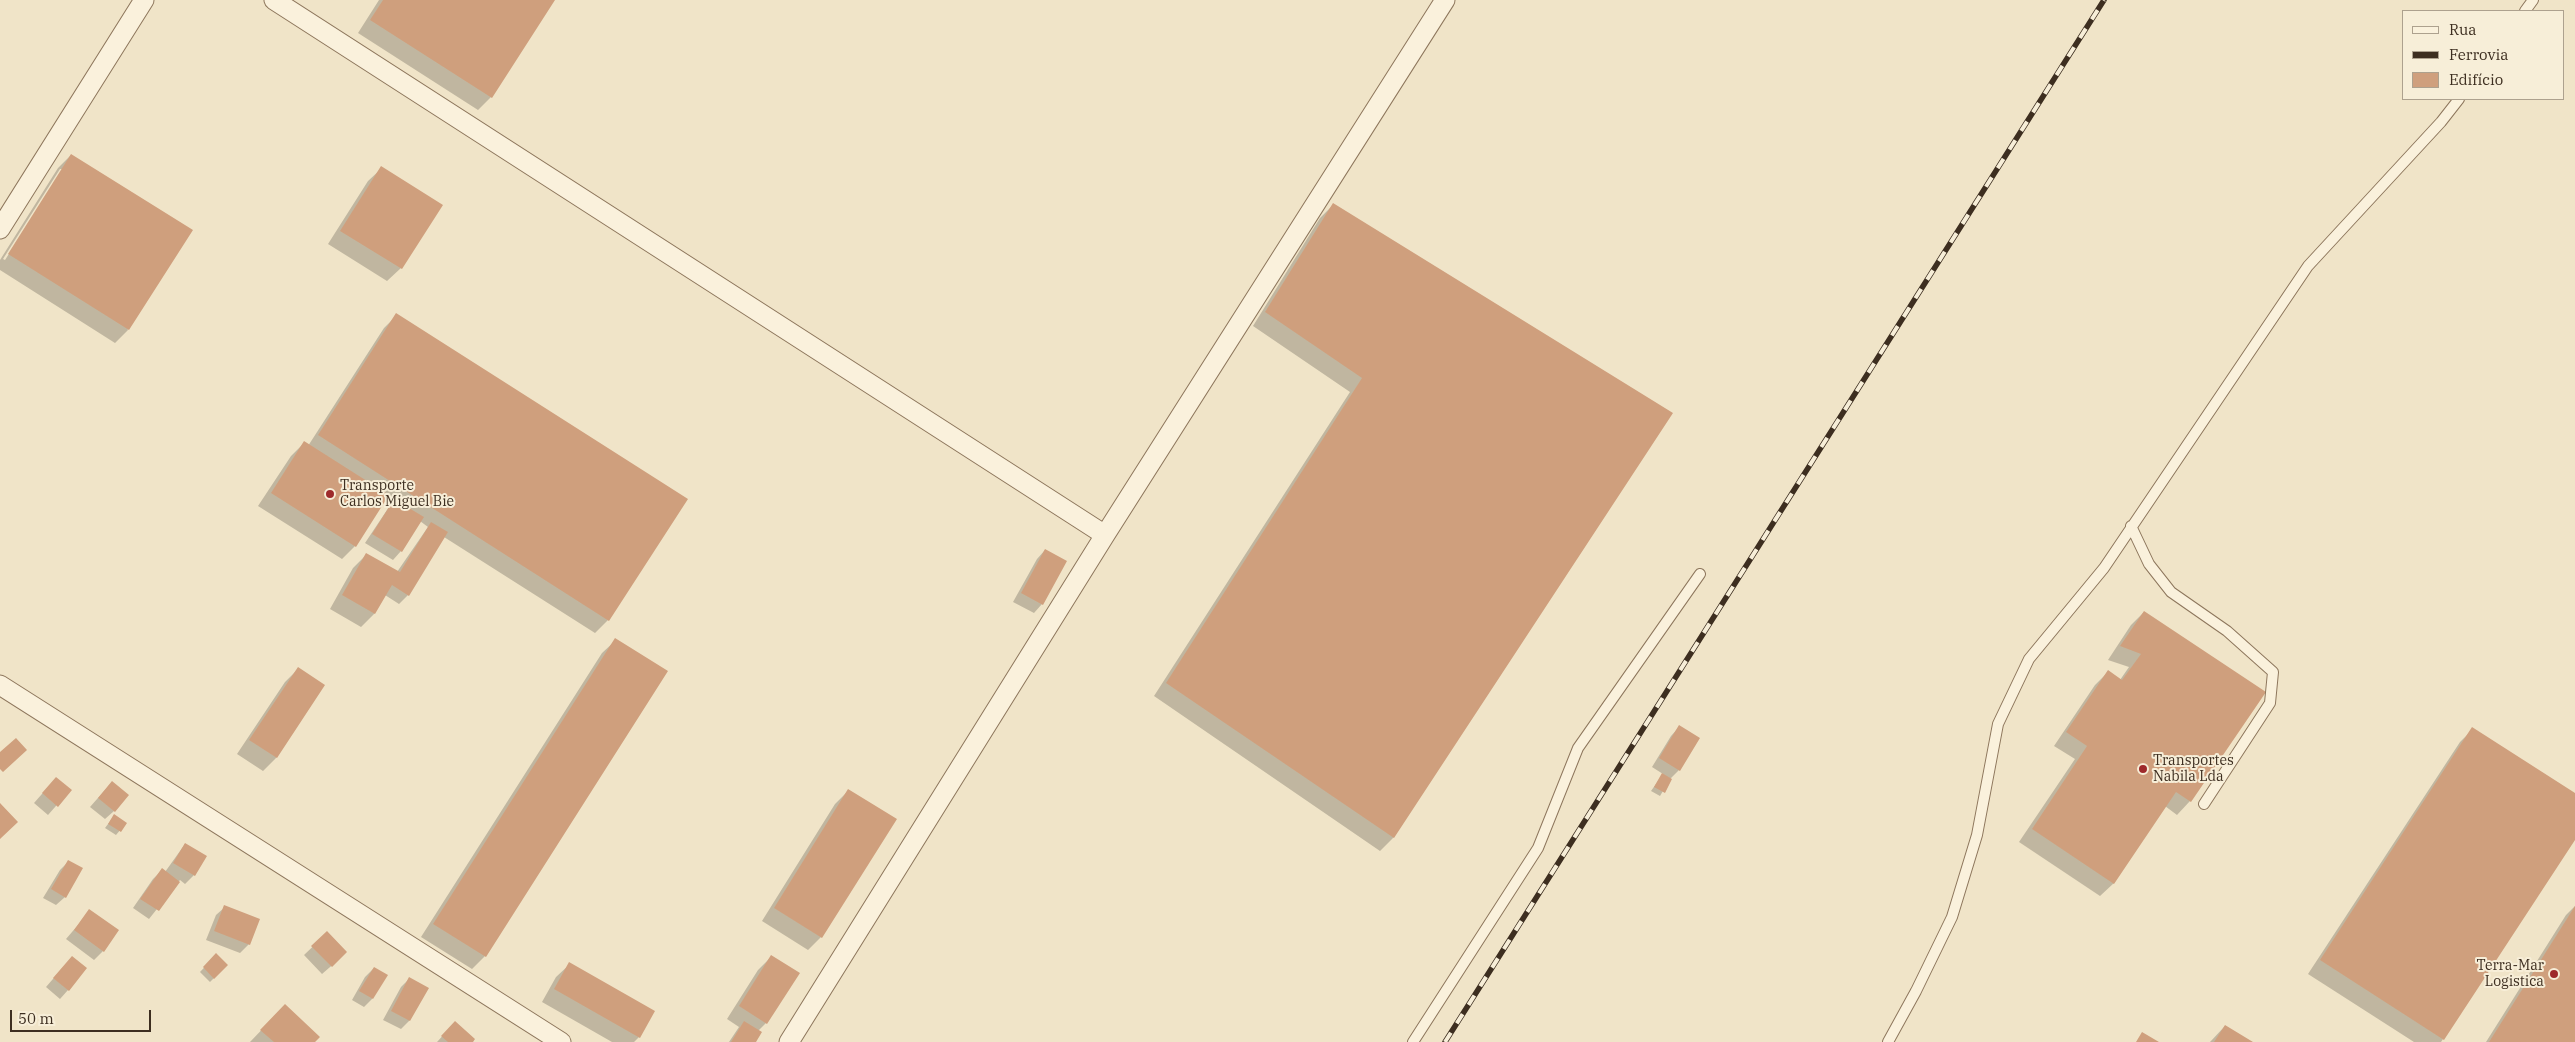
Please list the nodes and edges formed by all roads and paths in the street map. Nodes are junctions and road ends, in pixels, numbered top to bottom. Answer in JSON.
{"nodes":[{"id":1,"x":144,"y":0,"type":"edge"},
{"id":2,"x":274,"y":0,"type":"edge"},
{"id":3,"x":1445,"y":0,"type":"edge"},
{"id":4,"x":2457,"y":100,"type":"edge"},
{"id":5,"x":0,"y":229,"type":"edge"},
{"id":6,"x":2131,"y":526,"type":"junction"},
{"id":7,"x":1106,"y":535,"type":"junction"},
{"id":8,"x":1700,"y":574,"type":"dead end"},
{"id":9,"x":0,"y":686,"type":"edge"},
{"id":10,"x":2204,"y":804,"type":"dead end"},
{"id":11,"x":561,"y":1042,"type":"edge"},
{"id":12,"x":789,"y":1042,"type":"edge"},
{"id":13,"x":1413,"y":1042,"type":"edge"},
{"id":14,"x":1888,"y":1042,"type":"edge"}],
"edges":[{"from":1,"to":5,"type":"street"},
{"from":2,"to":7,"type":"street"},
{"from":3,"to":7,"type":"street"},
{"from":4,"to":6,"type":"lane"},
{"from":6,"to":10,"type":"lane"},
{"from":6,"to":14,"type":"lane"},
{"from":7,"to":12,"type":"street"},
{"from":8,"to":13,"type":"lane"},
{"from":9,"to":11,"type":"street"}]}
